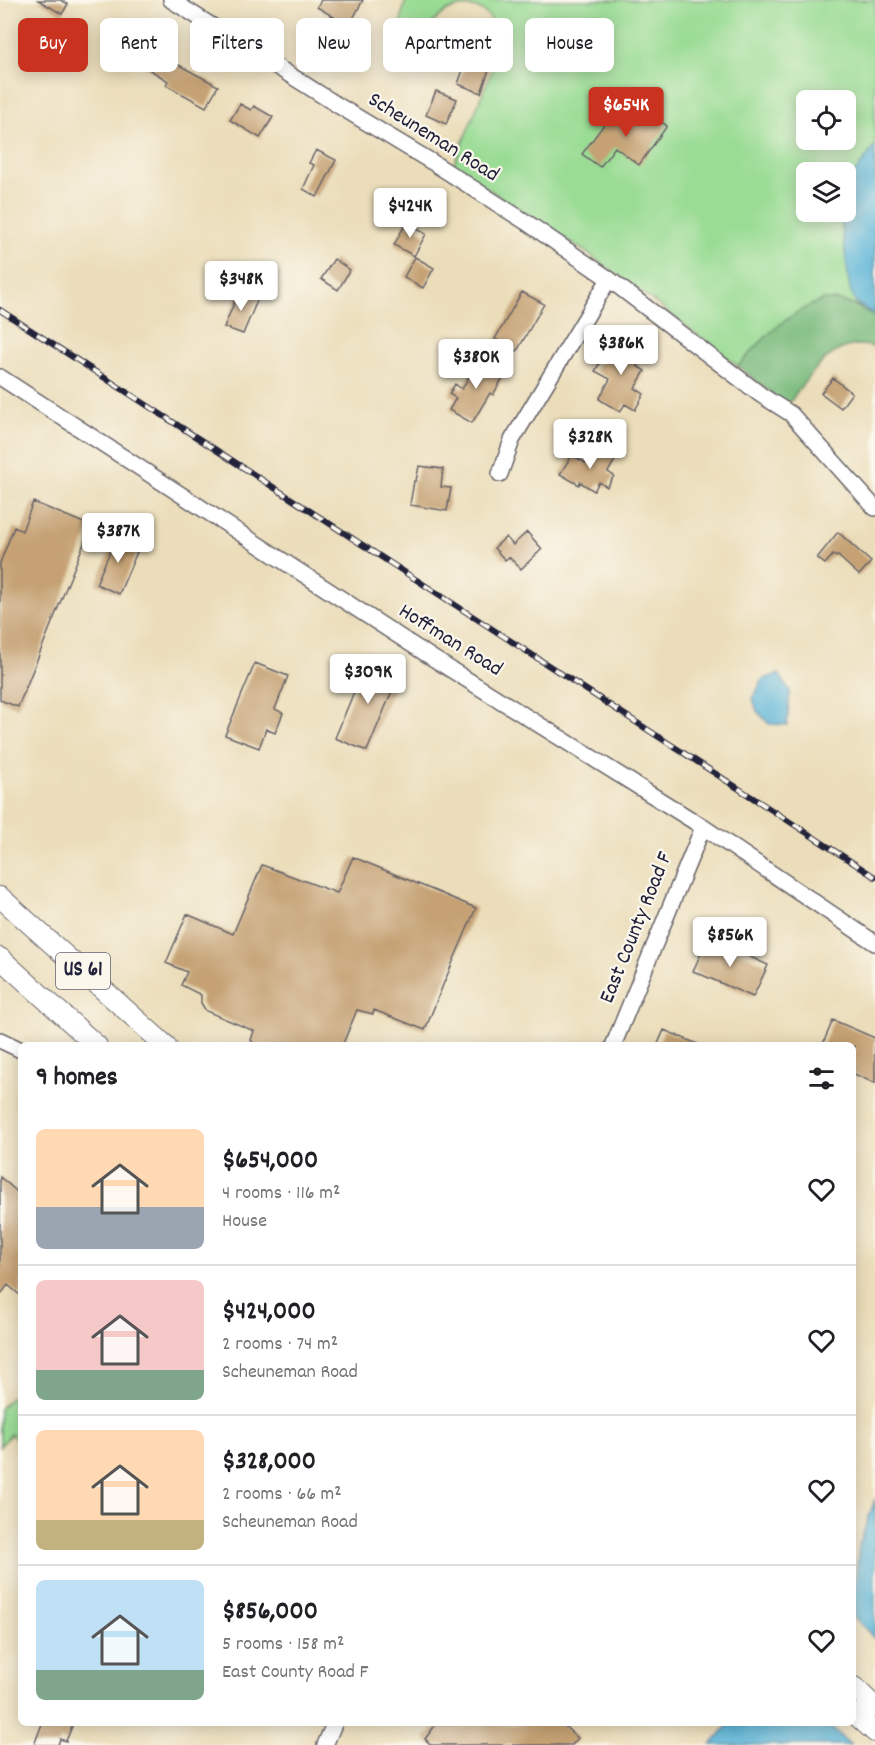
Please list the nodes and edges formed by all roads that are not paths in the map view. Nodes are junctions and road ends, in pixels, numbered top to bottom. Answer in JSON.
{"nodes":[{"id":1,"x":171,"y":0,"type":"edge"},
{"id":2,"x":609,"y":279,"type":"junction"},
{"id":3,"x":0,"y":377,"type":"edge"},
{"id":4,"x":500,"y":474,"type":"dead end"},
{"id":5,"x":875,"y":508,"type":"edge"},
{"id":6,"x":703,"y":827,"type":"junction"},
{"id":7,"x":0,"y":897,"type":"edge"},
{"id":8,"x":875,"y":943,"type":"edge"},
{"id":9,"x":0,"y":958,"type":"edge"},
{"id":10,"x":0,"y":1040,"type":"edge"},
{"id":11,"x":93,"y":1042,"type":"edge"},
{"id":12,"x":162,"y":1042,"type":"edge"},
{"id":13,"x":615,"y":1042,"type":"edge"},
{"id":14,"x":18,"y":1049,"type":"edge"},
{"id":15,"x":856,"y":1689,"type":"edge"},
{"id":16,"x":875,"y":1707,"type":"edge"},
{"id":17,"x":856,"y":1715,"type":"edge"},
{"id":18,"x":333,"y":1726,"type":"edge"},
{"id":19,"x":875,"y":1732,"type":"edge"},
{"id":20,"x":325,"y":1745,"type":"edge"}],
"edges":[{"from":1,"to":2,"type":"street","name":"Scheuneman Road"},
{"from":2,"to":4,"type":"street"},
{"from":2,"to":5,"type":"street","name":"Scheuneman Road"},
{"from":3,"to":6,"type":"street","name":"Hoffman Road"},
{"from":6,"to":8,"type":"street","name":"Hoffman Road"},
{"from":6,"to":13,"type":"street","name":"East County Road F"},
{"from":7,"to":12,"type":"main road","number":"US 61"},
{"from":9,"to":11,"type":"main road","number":"US 61"},
{"from":10,"to":14,"type":"street"},
{"from":15,"to":16,"type":"main road"},
{"from":17,"to":19,"type":"main road"},
{"from":18,"to":20,"type":"street"}]}
